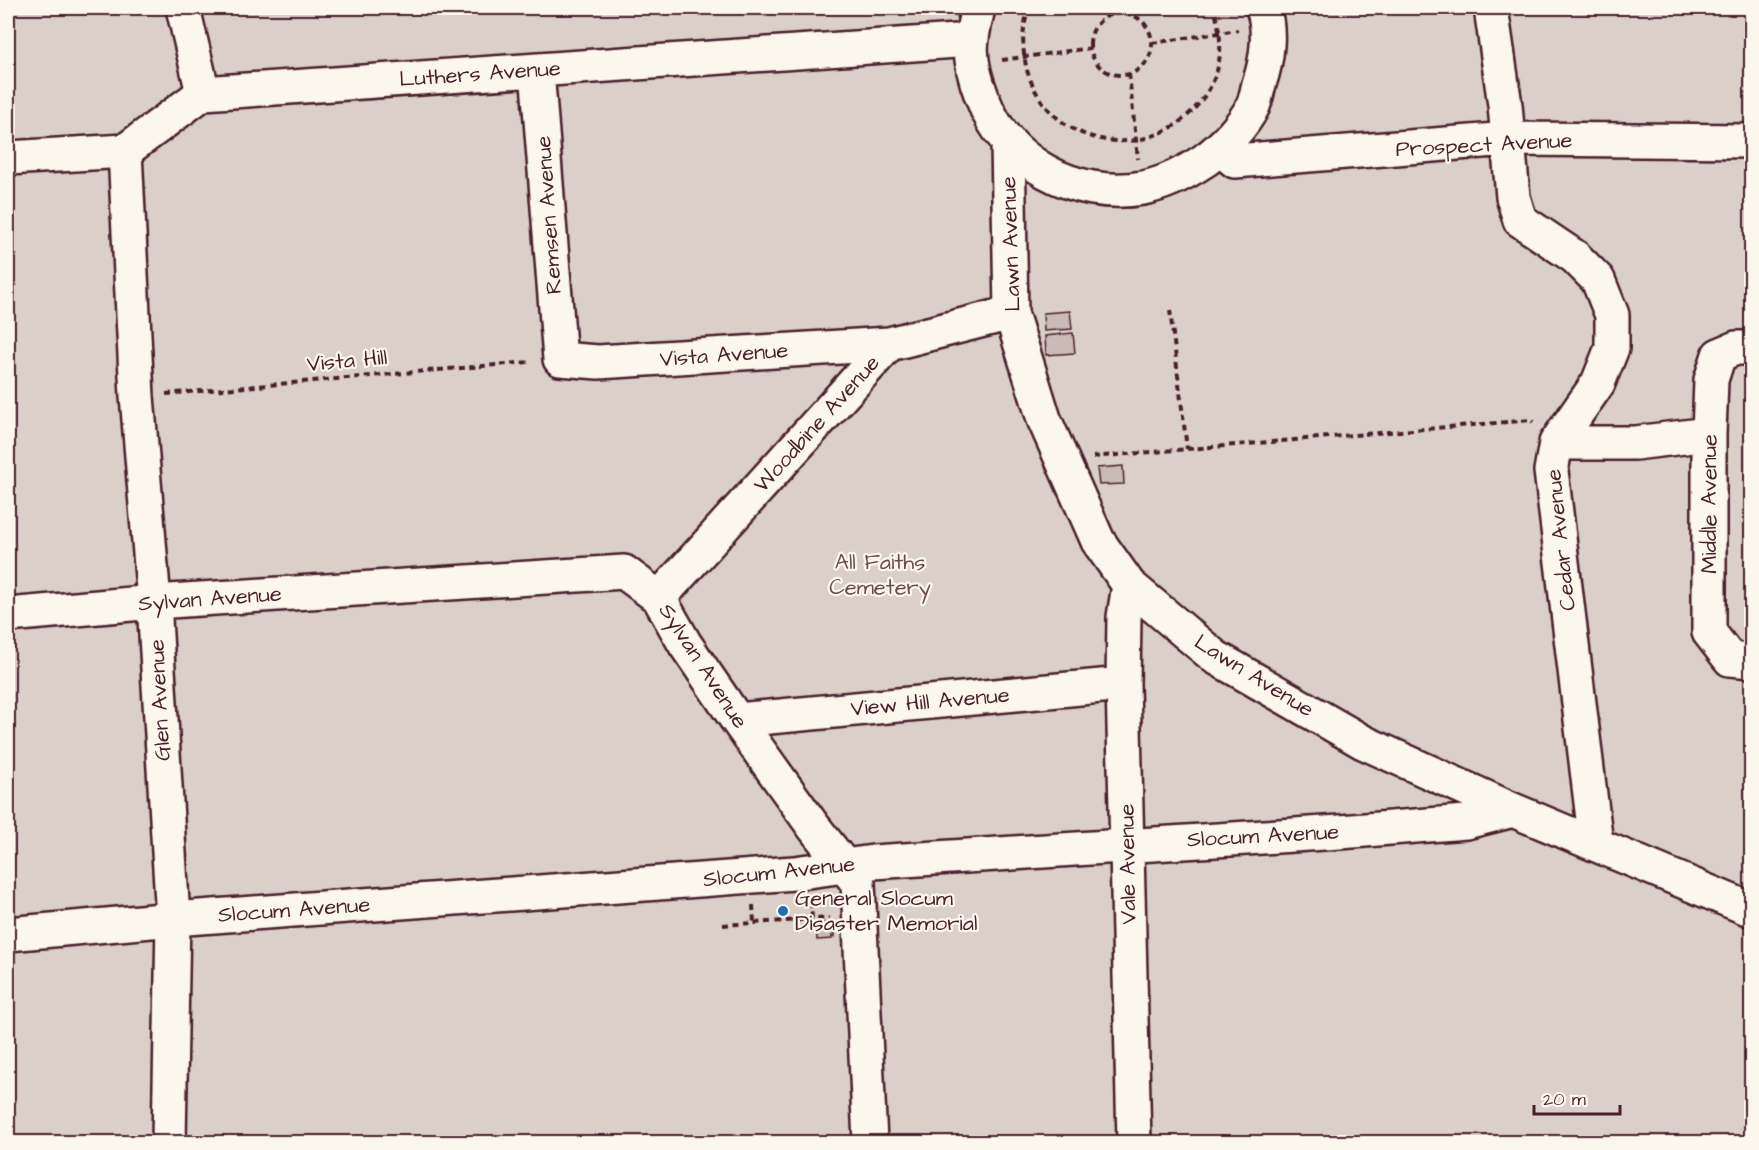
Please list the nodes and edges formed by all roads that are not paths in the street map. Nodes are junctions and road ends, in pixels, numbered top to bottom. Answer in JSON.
{"nodes":[{"id":1,"x":183,"y":8,"type":"edge"},
{"id":2,"x":978,"y":8,"type":"edge"},
{"id":3,"x":1491,"y":8,"type":"edge"},
{"id":4,"x":1252,"y":18,"type":"edge"},
{"id":5,"x":971,"y":40,"type":"junction"},
{"id":6,"x":537,"y":70,"type":"junction"},
{"id":7,"x":203,"y":93,"type":"junction"},
{"id":8,"x":1508,"y":140,"type":"junction"},
{"id":9,"x":1752,"y":141,"type":"edge"},
{"id":10,"x":1008,"y":143,"type":"junction"},
{"id":11,"x":1221,"y":148,"type":"junction"},
{"id":12,"x":125,"y":151,"type":"junction"},
{"id":13,"x":8,"y":158,"type":"edge"},
{"id":14,"x":1011,"y":313,"type":"junction"},
{"id":15,"x":889,"y":344,"type":"junction"},
{"id":16,"x":1752,"y":348,"type":"edge"},
{"id":17,"x":560,"y":359,"type":"joint"},
{"id":18,"x":1709,"y":434,"type":"junction"},
{"id":19,"x":1556,"y":443,"type":"junction"},
{"id":20,"x":1129,"y":585,"type":"junction"},
{"id":21,"x":659,"y":598,"type":"junction"},
{"id":22,"x":154,"y":602,"type":"junction"},
{"id":23,"x":8,"y":615,"type":"edge"},
{"id":24,"x":1752,"y":661,"type":"edge"},
{"id":25,"x":1123,"y":684,"type":"junction"},
{"id":26,"x":736,"y":720,"type":"junction"},
{"id":27,"x":1513,"y":810,"type":"junction"},
{"id":28,"x":1128,"y":844,"type":"junction"},
{"id":29,"x":1596,"y":844,"type":"junction"},
{"id":30,"x":845,"y":866,"type":"junction"},
{"id":31,"x":1752,"y":910,"type":"edge"},
{"id":32,"x":173,"y":919,"type":"junction"},
{"id":33,"x":8,"y":934,"type":"edge"},
{"id":34,"x":169,"y":1143,"type":"edge"},
{"id":35,"x":870,"y":1143,"type":"edge"},
{"id":36,"x":1134,"y":1143,"type":"edge"}],
"edges":[{"from":1,"to":7,"type":"lane"},
{"from":2,"to":5,"type":"lane"},
{"from":3,"to":8,"type":"lane","name":"Cedar Avenue"},
{"from":4,"to":11,"type":"lane"},
{"from":5,"to":6,"type":"lane","name":"Luthers Avenue"},
{"from":5,"to":10,"type":"lane"},
{"from":6,"to":7,"type":"lane","name":"Luthers Avenue"},
{"from":6,"to":17,"type":"lane","name":"Remsen Avenue"},
{"from":7,"to":12,"type":"lane"},
{"from":8,"to":9,"type":"lane","name":"Prospect Avenue"},
{"from":8,"to":11,"type":"lane","name":"Prospect Avenue"},
{"from":8,"to":19,"type":"lane","name":"Cedar Avenue"},
{"from":10,"to":11,"type":"lane"},
{"from":10,"to":14,"type":"lane","name":"Lawn Avenue"},
{"from":12,"to":13,"type":"lane"},
{"from":12,"to":22,"type":"lane","name":"Glen Avenue"},
{"from":14,"to":15,"type":"lane","name":"Woodbine Avenue"},
{"from":14,"to":20,"type":"lane","name":"Lawn Avenue"},
{"from":15,"to":17,"type":"lane","name":"Vista Avenue"},
{"from":15,"to":21,"type":"lane","name":"Woodbine Avenue"},
{"from":16,"to":18,"type":"lane","name":"Middle Avenue"},
{"from":18,"to":19,"type":"lane"},
{"from":18,"to":24,"type":"lane","name":"Middle Avenue"},
{"from":19,"to":29,"type":"lane","name":"Cedar Avenue"},
{"from":20,"to":25,"type":"lane","name":"Vale Avenue"},
{"from":20,"to":27,"type":"lane","name":"Lawn Avenue"},
{"from":21,"to":22,"type":"lane","name":"Sylvan Avenue"},
{"from":21,"to":26,"type":"lane","name":"Sylvan Avenue"},
{"from":22,"to":23,"type":"lane","name":"Sylvan Avenue"},
{"from":22,"to":32,"type":"lane","name":"Glen Avenue"},
{"from":25,"to":26,"type":"lane","name":"View Hill Avenue"},
{"from":25,"to":28,"type":"lane","name":"Vale Avenue"},
{"from":26,"to":30,"type":"lane","name":"Sylvan Avenue"},
{"from":27,"to":28,"type":"lane","name":"Slocum Avenue"},
{"from":27,"to":29,"type":"lane","name":"Lawn Avenue"},
{"from":28,"to":30,"type":"lane","name":"Slocum Avenue"},
{"from":28,"to":36,"type":"lane","name":"Vale Avenue"},
{"from":29,"to":31,"type":"lane","name":"Lawn Avenue"},
{"from":30,"to":32,"type":"lane","name":"Slocum Avenue"},
{"from":30,"to":35,"type":"lane","name":"Sylvan Avenue"},
{"from":32,"to":33,"type":"lane","name":"Slocum Avenue"},
{"from":32,"to":34,"type":"lane","name":"Glen Avenue"}]}
